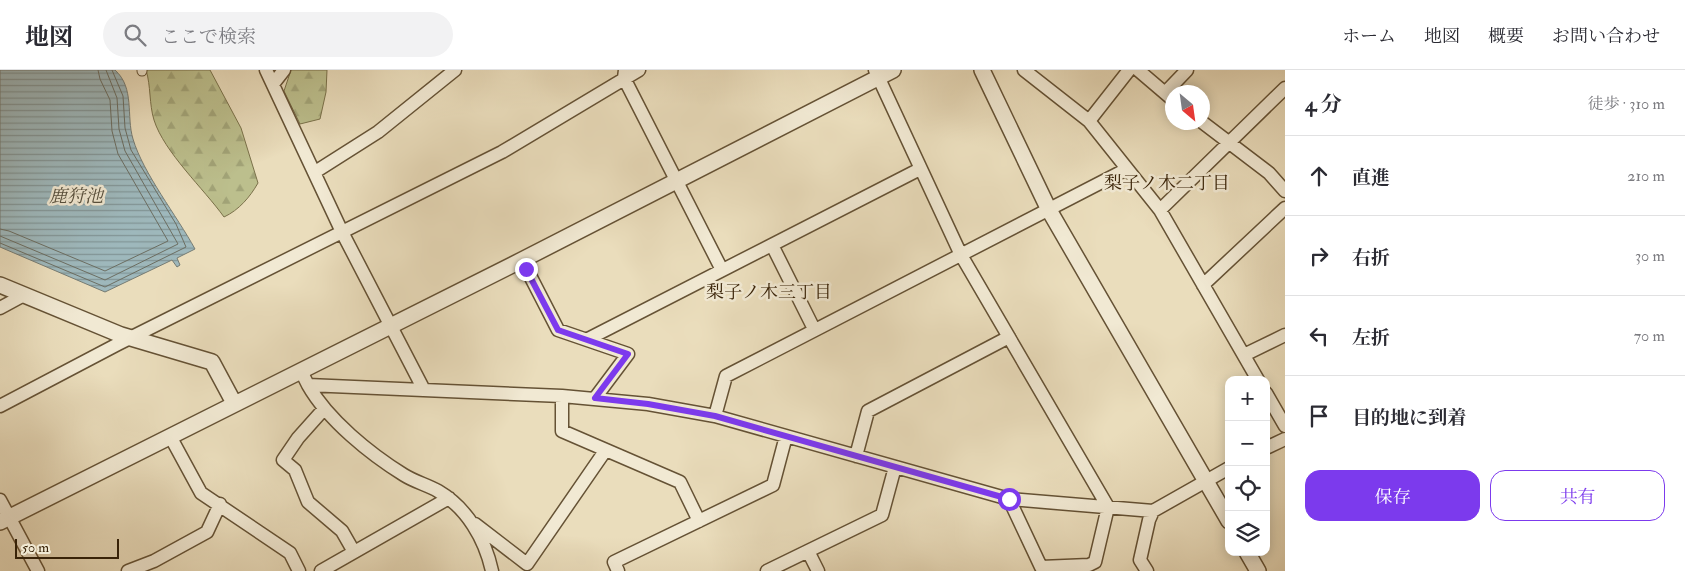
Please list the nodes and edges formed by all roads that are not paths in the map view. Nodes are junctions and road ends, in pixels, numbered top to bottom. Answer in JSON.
{"nodes":[{"id":1,"x":266,"y":70,"type":"edge"},
{"id":2,"x":284,"y":70,"type":"edge"},
{"id":3,"x":455,"y":70,"type":"edge"},
{"id":4,"x":639,"y":70,"type":"edge"},
{"id":5,"x":894,"y":70,"type":"edge"},
{"id":6,"x":982,"y":70,"type":"edge"},
{"id":7,"x":1024,"y":70,"type":"edge"},
{"id":8,"x":1129,"y":70,"type":"edge"},
{"id":9,"x":1138,"y":70,"type":"edge"},
{"id":10,"x":1187,"y":70,"type":"edge"},
{"id":11,"x":624,"y":74,"type":"edge"},
{"id":12,"x":877,"y":74,"type":"edge"},
{"id":13,"x":273,"y":84,"type":"junction"},
{"id":14,"x":1177,"y":85,"type":"edge"},
{"id":15,"x":1285,"y":88,"type":"edge"},
{"id":16,"x":1165,"y":93,"type":"edge"},
{"id":17,"x":1089,"y":121,"type":"junction"},
{"id":18,"x":1210,"y":128,"type":"edge"},
{"id":19,"x":1228,"y":143,"type":"junction"},
{"id":20,"x":920,"y":169,"type":"junction"},
{"id":21,"x":1127,"y":169,"type":"junction"},
{"id":22,"x":315,"y":172,"type":"junction"},
{"id":23,"x":676,"y":181,"type":"junction"},
{"id":24,"x":1285,"y":191,"type":"edge"},
{"id":25,"x":1285,"y":208,"type":"edge"},
{"id":26,"x":1049,"y":210,"type":"junction"},
{"id":27,"x":1160,"y":210,"type":"junction"},
{"id":28,"x":342,"y":232,"type":"junction"},
{"id":29,"x":772,"y":245,"type":"junction"},
{"id":30,"x":961,"y":255,"type":"junction"},
{"id":31,"x":522,"y":260,"type":"junction"},
{"id":32,"x":722,"y":270,"type":"junction"},
{"id":33,"x":0,"y":284,"type":"edge"},
{"id":34,"x":1203,"y":284,"type":"junction"},
{"id":35,"x":24,"y":295,"type":"junction"},
{"id":36,"x":0,"y":308,"type":"edge"},
{"id":37,"x":390,"y":326,"type":"junction"},
{"id":38,"x":814,"y":329,"type":"junction"},
{"id":39,"x":1285,"y":335,"type":"edge"},
{"id":40,"x":1010,"y":337,"type":"junction"},
{"id":41,"x":132,"y":338,"type":"junction"},
{"id":42,"x":588,"y":339,"type":"junction"},
{"id":43,"x":1244,"y":355,"type":"junction"},
{"id":44,"x":301,"y":371,"type":"junction"},
{"id":45,"x":1256,"y":376,"type":"edge"},
{"id":46,"x":308,"y":385,"type":"junction"},
{"id":47,"x":424,"y":390,"type":"junction"},
{"id":48,"x":562,"y":396,"type":"junction"},
{"id":49,"x":595,"y":398,"type":"junction"},
{"id":50,"x":1270,"y":400,"type":"edge"},
{"id":51,"x":234,"y":404,"type":"junction"},
{"id":52,"x":0,"y":406,"type":"edge"},
{"id":53,"x":324,"y":410,"type":"junction"},
{"id":54,"x":715,"y":416,"type":"junction"},
{"id":55,"x":1285,"y":426,"type":"edge"},
{"id":56,"x":170,"y":436,"type":"junction"},
{"id":57,"x":786,"y":436,"type":"junction"},
{"id":58,"x":1285,"y":438,"type":"edge"},
{"id":59,"x":1270,"y":446,"type":"edge"},
{"id":60,"x":605,"y":451,"type":"junction"},
{"id":61,"x":856,"y":456,"type":"junction"},
{"id":62,"x":895,"y":467,"type":"junction"},
{"id":63,"x":1225,"y":470,"type":"edge"},
{"id":64,"x":1206,"y":481,"type":"junction"},
{"id":65,"x":449,"y":498,"type":"junction"},
{"id":66,"x":1009,"y":499,"type":"junction"},
{"id":67,"x":0,"y":500,"type":"edge"},
{"id":68,"x":220,"y":504,"type":"junction"},
{"id":69,"x":1108,"y":507,"type":"junction"},
{"id":70,"x":1153,"y":511,"type":"junction"},
{"id":71,"x":1225,"y":514,"type":"edge"},
{"id":72,"x":5,"y":519,"type":"edge"},
{"id":73,"x":699,"y":521,"type":"junction"},
{"id":74,"x":472,"y":522,"type":"junction"},
{"id":75,"x":808,"y":551,"type":"junction"},
{"id":76,"x":354,"y":552,"type":"junction"},
{"id":77,"x":1249,"y":556,"type":"edge"},
{"id":78,"x":38,"y":571,"type":"edge"},
{"id":79,"x":128,"y":571,"type":"edge"},
{"id":80,"x":299,"y":571,"type":"edge"},
{"id":81,"x":321,"y":571,"type":"edge"},
{"id":82,"x":492,"y":571,"type":"edge"},
{"id":83,"x":618,"y":571,"type":"edge"},
{"id":84,"x":767,"y":571,"type":"edge"},
{"id":85,"x":818,"y":571,"type":"edge"},
{"id":86,"x":1147,"y":571,"type":"edge"},
{"id":87,"x":1258,"y":571,"type":"edge"}],
"edges":[{"from":1,"to":13,"type":"street"},
{"from":2,"to":13,"type":"street"},
{"from":3,"to":22,"type":"street"},
{"from":4,"to":11,"type":"street"},
{"from":5,"to":12,"type":"street"},
{"from":6,"to":26,"type":"street"},
{"from":7,"to":17,"type":"street"},
{"from":8,"to":17,"type":"street"},
{"from":9,"to":16,"type":"street"},
{"from":10,"to":14,"type":"street"},
{"from":11,"to":23,"type":"street"},
{"from":11,"to":28,"type":"street"},
{"from":12,"to":20,"type":"street"},
{"from":12,"to":23,"type":"street"},
{"from":13,"to":22,"type":"street"},
{"from":15,"to":19,"type":"street"},
{"from":17,"to":21,"type":"street"},
{"from":18,"to":19,"type":"street"},
{"from":19,"to":24,"type":"street"},
{"from":19,"to":27,"type":"street"},
{"from":20,"to":29,"type":"street"},
{"from":20,"to":30,"type":"street"},
{"from":21,"to":26,"type":"street"},
{"from":21,"to":27,"type":"street"},
{"from":22,"to":28,"type":"street"},
{"from":23,"to":31,"type":"street"},
{"from":23,"to":32,"type":"street"},
{"from":25,"to":34,"type":"street"},
{"from":26,"to":30,"type":"street"},
{"from":26,"to":64,"type":"street"},
{"from":27,"to":34,"type":"street"},
{"from":28,"to":37,"type":"street"},
{"from":28,"to":41,"type":"street"},
{"from":29,"to":32,"type":"street"},
{"from":29,"to":38,"type":"street"},
{"from":30,"to":38,"type":"street"},
{"from":30,"to":40,"type":"street"},
{"from":31,"to":37,"type":"street"},
{"from":31,"to":42,"type":"street"},
{"from":32,"to":42,"type":"street"},
{"from":33,"to":35,"type":"street"},
{"from":34,"to":43,"type":"street"},
{"from":35,"to":36,"type":"street"},
{"from":35,"to":41,"type":"street"},
{"from":37,"to":44,"type":"street"},
{"from":37,"to":47,"type":"street"},
{"from":38,"to":54,"type":"street"},
{"from":39,"to":43,"type":"street"},
{"from":40,"to":61,"type":"street"},
{"from":40,"to":69,"type":"street"},
{"from":41,"to":51,"type":"street"},
{"from":41,"to":52,"type":"street"},
{"from":42,"to":49,"type":"street"},
{"from":43,"to":45,"type":"street"},
{"from":44,"to":46,"type":"street"},
{"from":44,"to":51,"type":"street"},
{"from":46,"to":47,"type":"street"},
{"from":46,"to":53,"type":"street"},
{"from":47,"to":48,"type":"street"},
{"from":48,"to":49,"type":"street"},
{"from":48,"to":60,"type":"street"},
{"from":49,"to":54,"type":"street"},
{"from":50,"to":55,"type":"street"},
{"from":51,"to":56,"type":"street"},
{"from":53,"to":65,"type":"street"},
{"from":53,"to":76,"type":"street"},
{"from":54,"to":57,"type":"street"},
{"from":56,"to":68,"type":"street"},
{"from":56,"to":72,"type":"street"},
{"from":57,"to":61,"type":"street"},
{"from":57,"to":73,"type":"street"},
{"from":58,"to":59,"type":"street"},
{"from":60,"to":73,"type":"street"},
{"from":60,"to":74,"type":"street"},
{"from":61,"to":62,"type":"street"},
{"from":62,"to":66,"type":"street"},
{"from":62,"to":75,"type":"street"},
{"from":63,"to":64,"type":"street"},
{"from":64,"to":70,"type":"street"},
{"from":64,"to":71,"type":"street"},
{"from":65,"to":74,"type":"street"},
{"from":65,"to":76,"type":"street"},
{"from":66,"to":69,"type":"street"},
{"from":66,"to":69,"type":"street"},
{"from":67,"to":72,"type":"street"},
{"from":68,"to":79,"type":"street"},
{"from":68,"to":80,"type":"street"},
{"from":69,"to":70,"type":"street"},
{"from":70,"to":86,"type":"street"},
{"from":72,"to":78,"type":"street"},
{"from":73,"to":83,"type":"street"},
{"from":74,"to":82,"type":"street"},
{"from":75,"to":84,"type":"street"},
{"from":75,"to":85,"type":"street"},
{"from":76,"to":81,"type":"street"},
{"from":77,"to":87,"type":"street"}]}
